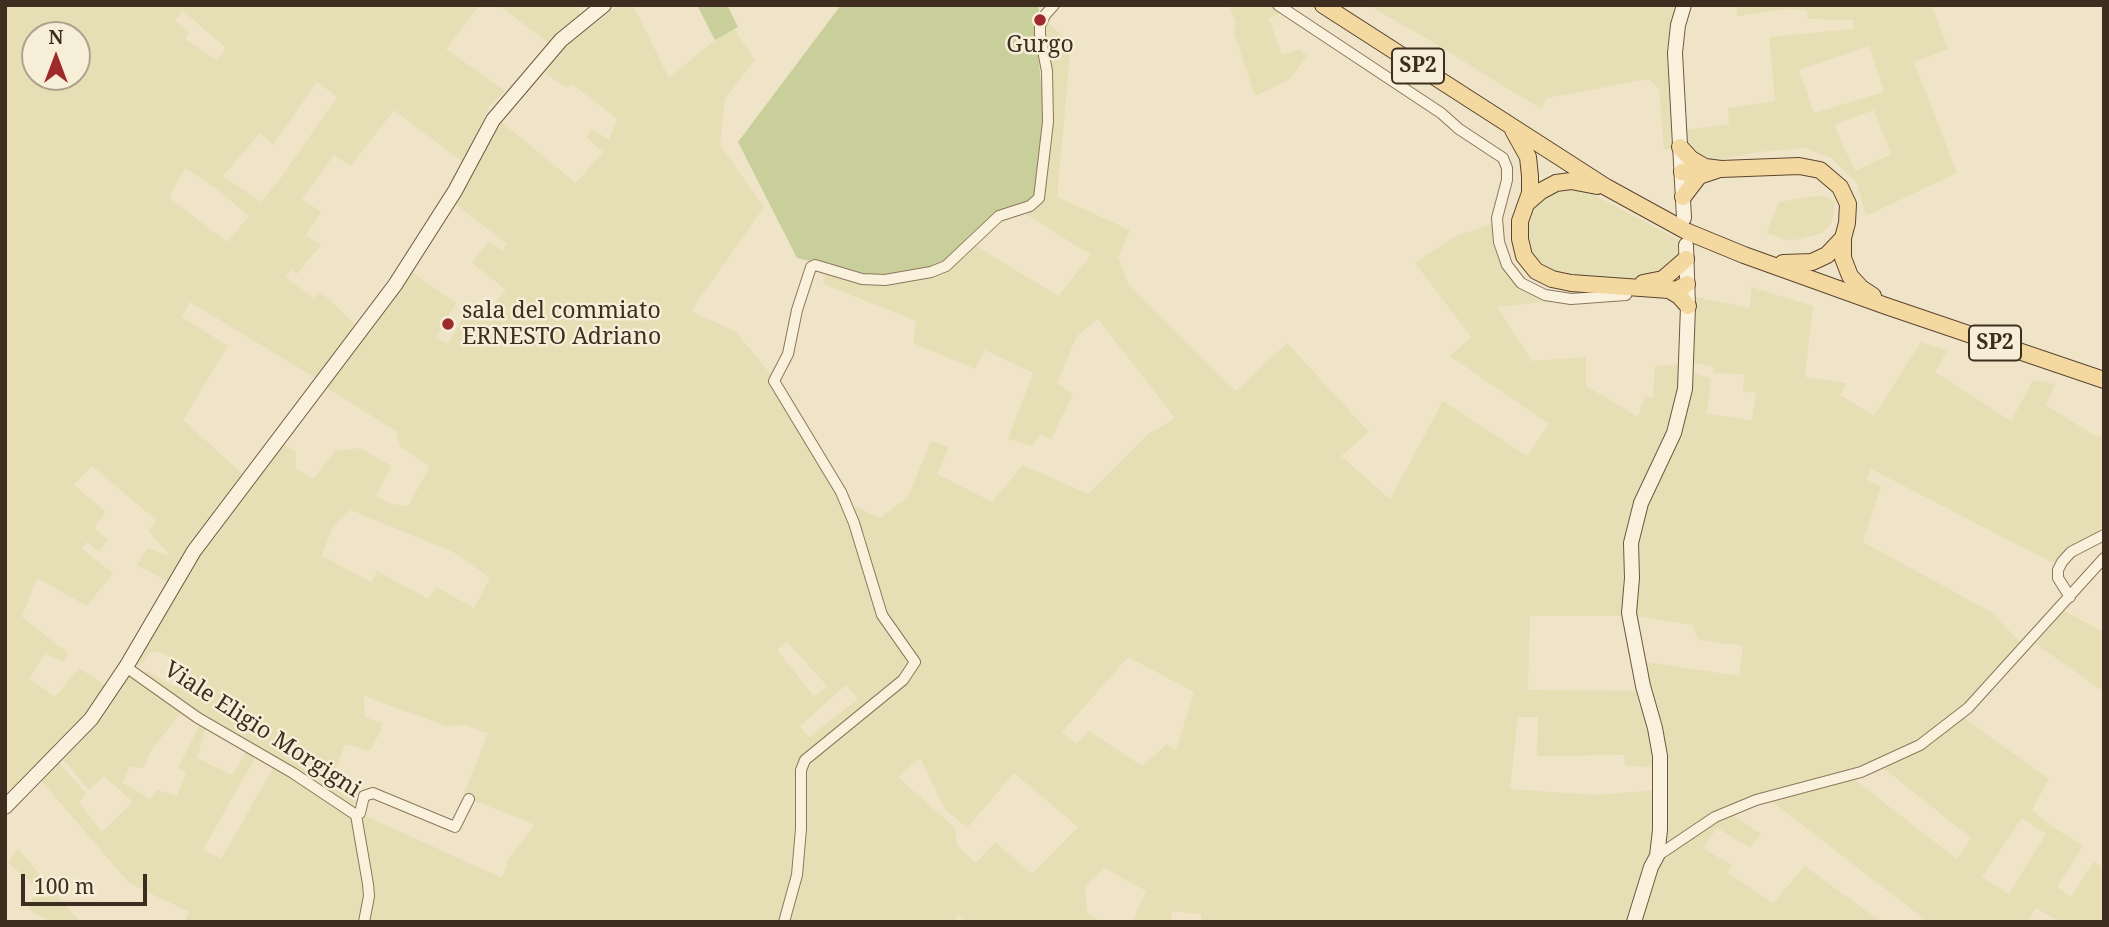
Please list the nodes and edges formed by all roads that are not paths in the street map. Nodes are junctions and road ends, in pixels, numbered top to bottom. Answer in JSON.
{"nodes":[{"id":1,"x":604,"y":5,"type":"edge"},
{"id":2,"x":1054,"y":5,"type":"edge"},
{"id":3,"x":1278,"y":5,"type":"edge"},
{"id":4,"x":1323,"y":5,"type":"edge"},
{"id":5,"x":1684,"y":5,"type":"edge"},
{"id":6,"x":1044,"y":10,"type":"edge"},
{"id":7,"x":1512,"y":128,"type":"junction"},
{"id":8,"x":1680,"y":147,"type":"junction"},
{"id":9,"x":1709,"y":171,"type":"junction"},
{"id":10,"x":1682,"y":172,"type":"junction"},
{"id":11,"x":1606,"y":187,"type":"junction"},
{"id":12,"x":1683,"y":197,"type":"junction"},
{"id":13,"x":1527,"y":203,"type":"junction"},
{"id":14,"x":1685,"y":218,"type":"dead end"},
{"id":15,"x":1843,"y":238,"type":"junction"},
{"id":16,"x":1686,"y":252,"type":"joint"},
{"id":17,"x":1767,"y":263,"type":"junction"},
{"id":18,"x":1666,"y":284,"type":"junction"},
{"id":19,"x":1688,"y":284,"type":"junction"},
{"id":20,"x":1630,"y":286,"type":"junction"},
{"id":21,"x":1688,"y":306,"type":"junction"},
{"id":22,"x":1886,"y":306,"type":"junction"},
{"id":23,"x":2104,"y":380,"type":"edge"},
{"id":24,"x":2104,"y":536,"type":"edge"},
{"id":25,"x":2104,"y":558,"type":"edge"},
{"id":26,"x":2070,"y":597,"type":"junction"},
{"id":27,"x":126,"y":667,"type":"junction"},
{"id":28,"x":469,"y":799,"type":"dead end"},
{"id":29,"x":5,"y":807,"type":"edge"},
{"id":30,"x":356,"y":815,"type":"junction"},
{"id":31,"x":1657,"y":856,"type":"junction"},
{"id":32,"x":364,"y":922,"type":"edge"},
{"id":33,"x":784,"y":922,"type":"edge"},
{"id":34,"x":1634,"y":922,"type":"edge"}],
"edges":[{"from":1,"to":27,"type":"main road"},
{"from":2,"to":6,"type":"street"},
{"from":3,"to":20,"type":"street"},
{"from":4,"to":7,"type":"main road","number":"SP2"},
{"from":5,"to":8,"type":"main road"},
{"from":6,"to":33,"type":"street"},
{"from":7,"to":11,"type":"main road","number":"SP2"},
{"from":7,"to":13,"type":"main road"},
{"from":8,"to":9,"type":"main road"},
{"from":8,"to":10,"type":"main road"},
{"from":9,"to":10,"type":"main road"},
{"from":9,"to":12,"type":"main road"},
{"from":9,"to":15,"type":"main road"},
{"from":10,"to":12,"type":"main road"},
{"from":11,"to":13,"type":"main road"},
{"from":11,"to":17,"type":"main road","number":"SP2"},
{"from":12,"to":14,"type":"main road"},
{"from":13,"to":20,"type":"main road"},
{"from":15,"to":17,"type":"main road"},
{"from":15,"to":22,"type":"main road"},
{"from":16,"to":18,"type":"main road"},
{"from":16,"to":19,"type":"main road"},
{"from":17,"to":22,"type":"main road","number":"SP2"},
{"from":18,"to":19,"type":"main road"},
{"from":18,"to":20,"type":"main road"},
{"from":18,"to":21,"type":"main road"},
{"from":19,"to":21,"type":"main road"},
{"from":21,"to":31,"type":"main road"},
{"from":22,"to":23,"type":"main road","number":"SP2"},
{"from":24,"to":26,"type":"street"},
{"from":25,"to":26,"type":"street"},
{"from":26,"to":31,"type":"street"},
{"from":27,"to":29,"type":"main road"},
{"from":27,"to":30,"type":"street","name":"Viale Eligio Morgigni"},
{"from":28,"to":30,"type":"street"},
{"from":30,"to":32,"type":"street","name":"Viale Eligio Morgigni"},
{"from":31,"to":34,"type":"main road"}]}
